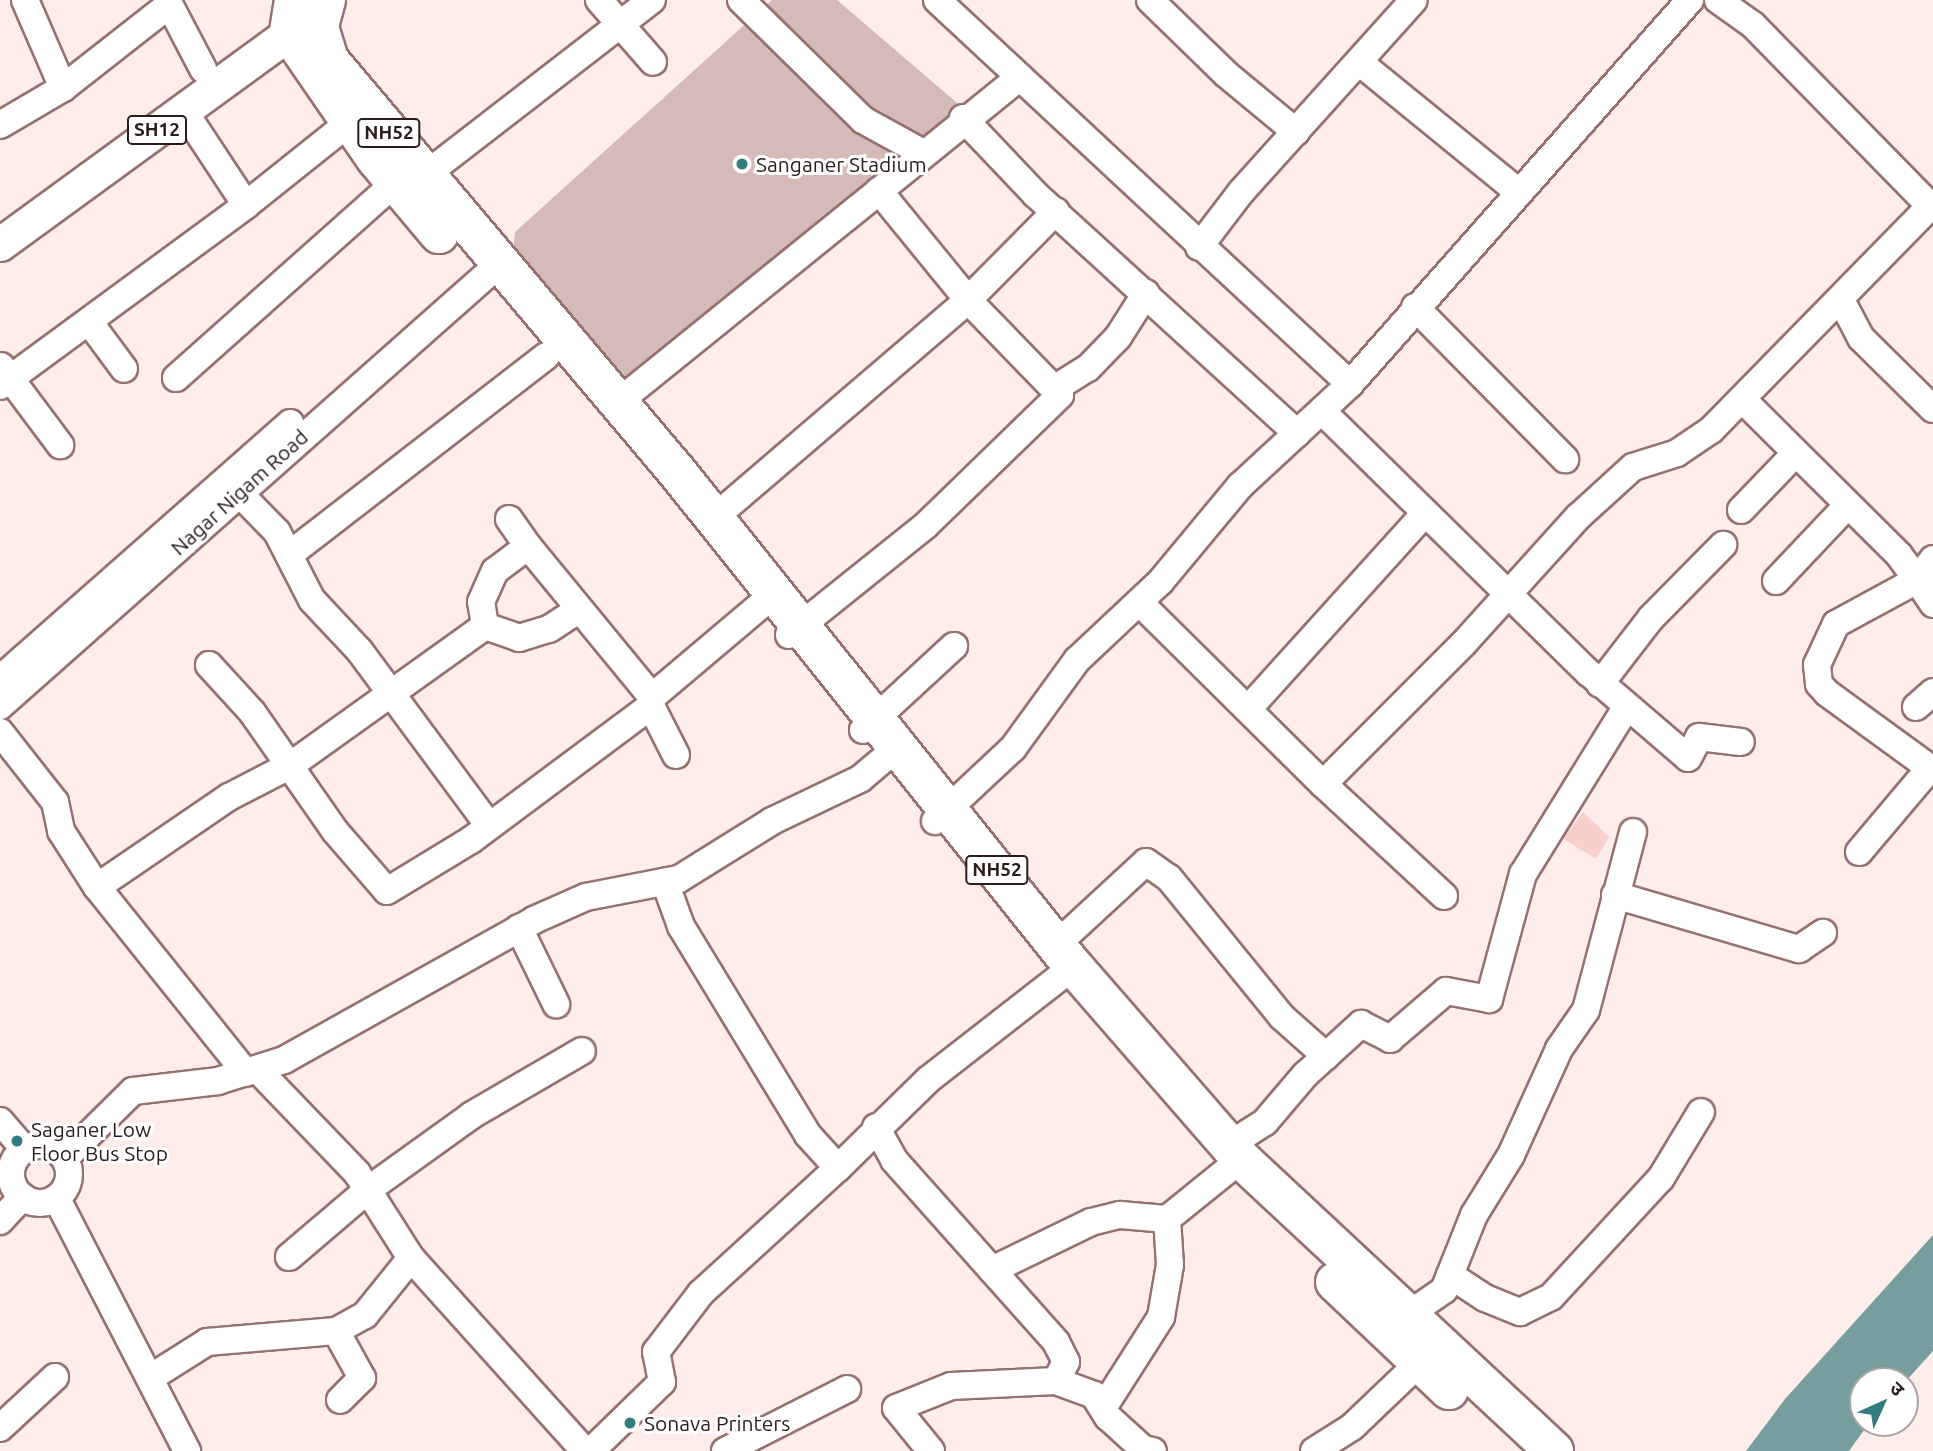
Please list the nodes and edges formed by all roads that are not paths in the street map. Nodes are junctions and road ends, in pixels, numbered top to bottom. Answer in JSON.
{"nodes":[{"id":1,"x":25,"y":0,"type":"edge"},
{"id":2,"x":599,"y":0,"type":"edge"},
{"id":3,"x":652,"y":0,"type":"edge"},
{"id":4,"x":741,"y":0,"type":"edge"},
{"id":5,"x":937,"y":0,"type":"edge"},
{"id":6,"x":1150,"y":0,"type":"edge"},
{"id":7,"x":1414,"y":0,"type":"edge"},
{"id":8,"x":1690,"y":0,"type":"edge"},
{"id":9,"x":1718,"y":0,"type":"edge"},
{"id":10,"x":168,"y":3,"type":"edge"},
{"id":11,"x":306,"y":15,"type":"edge"},
{"id":12,"x":620,"y":25,"type":"junction"},
{"id":13,"x":653,"y":62,"type":"dead end"},
{"id":14,"x":1359,"y":62,"type":"junction"},
{"id":15,"x":203,"y":69,"type":"junction"},
{"id":16,"x":1020,"y":77,"type":"junction"},
{"id":17,"x":63,"y":88,"type":"junction"},
{"id":18,"x":184,"y":110,"type":"junction"},
{"id":19,"x":963,"y":118,"type":"junction"},
{"id":20,"x":350,"y":122,"type":"junction"},
{"id":21,"x":0,"y":125,"type":"edge"},
{"id":22,"x":1296,"y":132,"type":"junction"},
{"id":23,"x":923,"y":153,"type":"junction"},
{"id":24,"x":409,"y":179,"type":"junction"},
{"id":25,"x":879,"y":191,"type":"junction"},
{"id":26,"x":1517,"y":191,"type":"junction"},
{"id":27,"x":246,"y":205,"type":"junction"},
{"id":28,"x":1931,"y":207,"type":"edge"},
{"id":29,"x":1056,"y":211,"type":"junction"},
{"id":30,"x":0,"y":217,"type":"edge"},
{"id":31,"x":0,"y":244,"type":"edge"},
{"id":32,"x":1199,"y":247,"type":"junction"},
{"id":33,"x":484,"y":267,"type":"junction"},
{"id":34,"x":1146,"y":293,"type":"junction"},
{"id":35,"x":968,"y":300,"type":"junction"},
{"id":36,"x":1841,"y":300,"type":"junction"},
{"id":37,"x":1415,"y":307,"type":"junction"},
{"id":38,"x":90,"y":323,"type":"junction"},
{"id":39,"x":545,"y":356,"type":"junction"},
{"id":40,"x":124,"y":369,"type":"dead end"},
{"id":41,"x":4,"y":376,"type":"edge"},
{"id":42,"x":176,"y":378,"type":"dead end"},
{"id":43,"x":1350,"y":384,"type":"junction"},
{"id":44,"x":1054,"y":389,"type":"junction"},
{"id":45,"x":1742,"y":399,"type":"junction"},
{"id":46,"x":617,"y":403,"type":"junction"},
{"id":47,"x":1933,"y":408,"type":"edge"},
{"id":48,"x":1322,"y":411,"type":"junction"},
{"id":49,"x":1297,"y":433,"type":"junction"},
{"id":50,"x":60,"y":444,"type":"dead end"},
{"id":51,"x":1794,"y":455,"type":"junction"},
{"id":52,"x":1565,"y":459,"type":"dead end"},
{"id":53,"x":239,"y":493,"type":"junction"},
{"id":54,"x":1847,"y":506,"type":"junction"},
{"id":55,"x":1741,"y":510,"type":"dead end"},
{"id":56,"x":1425,"y":513,"type":"junction"},
{"id":57,"x":715,"y":517,"type":"junction"},
{"id":58,"x":509,"y":519,"type":"dead end"},
{"id":59,"x":1723,"y":544,"type":"dead end"},
{"id":60,"x":528,"y":546,"type":"junction"},
{"id":61,"x":290,"y":554,"type":"junction"},
{"id":62,"x":1925,"y":569,"type":"edge"},
{"id":63,"x":1776,"y":581,"type":"dead end"},
{"id":64,"x":1508,"y":594,"type":"junction"},
{"id":65,"x":1139,"y":602,"type":"junction"},
{"id":66,"x":1933,"y":604,"type":"edge"},
{"id":67,"x":761,"y":605,"type":"junction"},
{"id":68,"x":578,"y":610,"type":"junction"},
{"id":69,"x":485,"y":626,"type":"junction"},
{"id":70,"x":794,"y":631,"type":"junction"},
{"id":71,"x":954,"y":646,"type":"dead end"},
{"id":72,"x":209,"y":665,"type":"dead end"},
{"id":73,"x":0,"y":679,"type":"edge"},
{"id":74,"x":1600,"y":684,"type":"junction"},
{"id":75,"x":391,"y":694,"type":"junction"},
{"id":76,"x":651,"y":702,"type":"junction"},
{"id":77,"x":0,"y":706,"type":"edge"},
{"id":78,"x":1249,"y":708,"type":"junction"},
{"id":79,"x":1626,"y":708,"type":"junction"},
{"id":80,"x":0,"y":732,"type":"edge"},
{"id":81,"x":880,"y":738,"type":"junction"},
{"id":82,"x":1741,"y":742,"type":"dead end"},
{"id":83,"x":677,"y":755,"type":"dead end"},
{"id":84,"x":291,"y":765,"type":"junction"},
{"id":85,"x":1323,"y":784,"type":"junction"},
{"id":86,"x":942,"y":815,"type":"junction"},
{"id":87,"x":489,"y":826,"type":"junction"},
{"id":88,"x":1633,"y":832,"type":"dead end"},
{"id":89,"x":1859,"y":852,"type":"dead end"},
{"id":90,"x":665,"y":882,"type":"junction"},
{"id":91,"x":97,"y":887,"type":"junction"},
{"id":92,"x":1615,"y":895,"type":"junction"},
{"id":93,"x":1444,"y":896,"type":"dead end"},
{"id":94,"x":520,"y":928,"type":"junction"},
{"id":95,"x":1823,"y":933,"type":"dead end"},
{"id":96,"x":1058,"y":961,"type":"junction"},
{"id":97,"x":556,"y":1004,"type":"dead end"},
{"id":98,"x":582,"y":1051,"type":"dead end"},
{"id":99,"x":1326,"y":1056,"type":"junction"},
{"id":100,"x":252,"y":1071,"type":"junction"},
{"id":101,"x":1700,"y":1112,"type":"dead end"},
{"id":102,"x":876,"y":1127,"type":"junction"},
{"id":103,"x":8,"y":1135,"type":"edge"},
{"id":104,"x":65,"y":1158,"type":"junction"},
{"id":105,"x":1229,"y":1161,"type":"junction"},
{"id":106,"x":838,"y":1168,"type":"junction"},
{"id":107,"x":365,"y":1192,"type":"junction"},
{"id":108,"x":22,"y":1197,"type":"junction"},
{"id":109,"x":57,"y":1199,"type":"junction"},
{"id":110,"x":1167,"y":1219,"type":"junction"},
{"id":111,"x":0,"y":1221,"type":"edge"},
{"id":112,"x":289,"y":1257,"type":"dead end"},
{"id":113,"x":411,"y":1258,"type":"junction"},
{"id":114,"x":992,"y":1270,"type":"junction"},
{"id":115,"x":1450,"y":1275,"type":"junction"},
{"id":116,"x":1408,"y":1315,"type":"junction"},
{"id":117,"x":336,"y":1331,"type":"junction"},
{"id":118,"x":1419,"y":1363,"type":"junction"},
{"id":119,"x":55,"y":1377,"type":"dead end"},
{"id":120,"x":149,"y":1378,"type":"junction"},
{"id":121,"x":1056,"y":1381,"type":"junction"},
{"id":122,"x":847,"y":1389,"type":"dead end"},
{"id":123,"x":340,"y":1400,"type":"dead end"},
{"id":124,"x":1103,"y":1409,"type":"junction"},
{"id":125,"x":0,"y":1427,"type":"edge"},
{"id":126,"x":1539,"y":1449,"type":"edge"},
{"id":127,"x":187,"y":1451,"type":"edge"},
{"id":128,"x":585,"y":1451,"type":"edge"},
{"id":129,"x":590,"y":1451,"type":"edge"},
{"id":130,"x":725,"y":1451,"type":"edge"},
{"id":131,"x":931,"y":1451,"type":"edge"},
{"id":132,"x":1153,"y":1451,"type":"edge"},
{"id":133,"x":1314,"y":1451,"type":"edge"}],
"edges":[{"from":1,"to":17,"type":"street"},
{"from":2,"to":12,"type":"street"},
{"from":3,"to":12,"type":"street"},
{"from":4,"to":23,"type":"street"},
{"from":5,"to":16,"type":"street"},
{"from":6,"to":22,"type":"street"},
{"from":7,"to":14,"type":"street"},
{"from":8,"to":26,"type":"street"},
{"from":9,"to":28,"type":"street"},
{"from":10,"to":15,"type":"street"},
{"from":10,"to":17,"type":"street"},
{"from":11,"to":15,"type":"main road"},
{"from":11,"to":18,"type":"main road","number":"SH12"},
{"from":11,"to":20,"type":"highway","number":"NH52"},
{"from":11,"to":24,"type":"highway","number":"NH52"},
{"from":12,"to":13,"type":"street"},
{"from":12,"to":24,"type":"street"},
{"from":14,"to":22,"type":"street"},
{"from":14,"to":26,"type":"street"},
{"from":15,"to":30,"type":"main road"},
{"from":16,"to":19,"type":"street"},
{"from":16,"to":32,"type":"street"},
{"from":17,"to":21,"type":"street"},
{"from":18,"to":27,"type":"street"},
{"from":18,"to":31,"type":"main road","number":"SH12"},
{"from":19,"to":23,"type":"street"},
{"from":19,"to":29,"type":"street"},
{"from":20,"to":24,"type":"highway","number":"NH52"},
{"from":20,"to":27,"type":"street"},
{"from":22,"to":32,"type":"street"},
{"from":23,"to":25,"type":"street"},
{"from":24,"to":33,"type":"highway","number":"NH52"},
{"from":24,"to":42,"type":"street"},
{"from":25,"to":35,"type":"street"},
{"from":25,"to":46,"type":"street"},
{"from":26,"to":37,"type":"street"},
{"from":27,"to":38,"type":"street"},
{"from":28,"to":36,"type":"street"},
{"from":29,"to":34,"type":"street"},
{"from":29,"to":35,"type":"street"},
{"from":32,"to":43,"type":"street"},
{"from":33,"to":39,"type":"highway","number":"NH52"},
{"from":33,"to":46,"type":"highway","number":"NH52"},
{"from":33,"to":53,"type":"street","name":"Nagar Nigam Road"},
{"from":33,"to":73,"type":"street","name":"Nagar Nigam Road"},
{"from":34,"to":44,"type":"street"},
{"from":34,"to":49,"type":"street"},
{"from":35,"to":44,"type":"street"},
{"from":35,"to":57,"type":"street"},
{"from":36,"to":45,"type":"street"},
{"from":36,"to":47,"type":"street"},
{"from":37,"to":43,"type":"street"},
{"from":37,"to":52,"type":"street"},
{"from":38,"to":40,"type":"street"},
{"from":38,"to":41,"type":"street"},
{"from":39,"to":61,"type":"street"},
{"from":39,"to":67,"type":"highway","number":"NH52"},
{"from":41,"to":50,"type":"street"},
{"from":43,"to":48,"type":"street"},
{"from":44,"to":70,"type":"street"},
{"from":45,"to":51,"type":"street"},
{"from":45,"to":64,"type":"street"},
{"from":46,"to":57,"type":"highway","number":"NH52"},
{"from":48,"to":49,"type":"street"},
{"from":48,"to":56,"type":"street"},
{"from":49,"to":65,"type":"street"},
{"from":51,"to":54,"type":"street"},
{"from":51,"to":55,"type":"street"},
{"from":53,"to":61,"type":"street"},
{"from":53,"to":77,"type":"street","name":"Nagar Nigam Road"},
{"from":54,"to":62,"type":"street"},
{"from":54,"to":63,"type":"street"},
{"from":56,"to":64,"type":"street"},
{"from":56,"to":78,"type":"street"},
{"from":57,"to":70,"type":"highway","number":"NH52"},
{"from":58,"to":60,"type":"street"},
{"from":59,"to":74,"type":"street"},
{"from":60,"to":68,"type":"street"},
{"from":60,"to":69,"type":"street"},
{"from":61,"to":75,"type":"street"},
{"from":62,"to":66,"type":"street"},
{"from":62,"to":89,"type":"street"},
{"from":64,"to":74,"type":"street"},
{"from":64,"to":85,"type":"street"},
{"from":65,"to":78,"type":"street"},
{"from":65,"to":86,"type":"street"},
{"from":67,"to":70,"type":"highway","number":"NH52"},
{"from":67,"to":76,"type":"street"},
{"from":68,"to":69,"type":"street"},
{"from":68,"to":76,"type":"street"},
{"from":69,"to":75,"type":"street"},
{"from":70,"to":81,"type":"highway","number":"NH52"},
{"from":71,"to":81,"type":"street"},
{"from":72,"to":84,"type":"street"},
{"from":74,"to":79,"type":"street"},
{"from":75,"to":84,"type":"street"},
{"from":75,"to":87,"type":"street"},
{"from":76,"to":83,"type":"street"},
{"from":76,"to":87,"type":"street"},
{"from":78,"to":85,"type":"street"},
{"from":79,"to":82,"type":"street"},
{"from":79,"to":99,"type":"street"},
{"from":80,"to":91,"type":"street"},
{"from":81,"to":86,"type":"highway","number":"NH52"},
{"from":81,"to":90,"type":"street"},
{"from":84,"to":87,"type":"street"},
{"from":84,"to":91,"type":"street"},
{"from":85,"to":93,"type":"street"},
{"from":86,"to":96,"type":"highway","number":"NH52"},
{"from":88,"to":92,"type":"street"},
{"from":90,"to":94,"type":"street"},
{"from":90,"to":106,"type":"street"},
{"from":91,"to":100,"type":"street"},
{"from":92,"to":95,"type":"street"},
{"from":92,"to":115,"type":"street"},
{"from":94,"to":97,"type":"street"},
{"from":94,"to":100,"type":"street"},
{"from":96,"to":99,"type":"street"},
{"from":96,"to":102,"type":"street"},
{"from":96,"to":105,"type":"highway","number":"NH52"},
{"from":98,"to":107,"type":"street"},
{"from":99,"to":105,"type":"street"},
{"from":100,"to":104,"type":"street"},
{"from":100,"to":107,"type":"street"},
{"from":101,"to":115,"type":"street"},
{"from":102,"to":106,"type":"street"},
{"from":102,"to":114,"type":"street"},
{"from":103,"to":104,"type":"street"},
{"from":103,"to":108,"type":"street"},
{"from":104,"to":109,"type":"street"},
{"from":105,"to":110,"type":"street"},
{"from":105,"to":116,"type":"highway","number":"NH52"},
{"from":105,"to":118,"type":"highway","number":"NH52"},
{"from":106,"to":129,"type":"street"},
{"from":107,"to":112,"type":"street"},
{"from":107,"to":113,"type":"street"},
{"from":108,"to":109,"type":"street"},
{"from":108,"to":111,"type":"street"},
{"from":109,"to":120,"type":"street"},
{"from":110,"to":114,"type":"street"},
{"from":110,"to":124,"type":"street"},
{"from":113,"to":117,"type":"street"},
{"from":113,"to":128,"type":"street"},
{"from":114,"to":121,"type":"street"},
{"from":115,"to":116,"type":"street"},
{"from":116,"to":126,"type":"highway","number":"NH52"},
{"from":117,"to":120,"type":"street"},
{"from":117,"to":123,"type":"street"},
{"from":118,"to":126,"type":"highway","number":"NH52"},
{"from":118,"to":133,"type":"street"},
{"from":119,"to":125,"type":"street"},
{"from":120,"to":127,"type":"street"},
{"from":121,"to":124,"type":"street"},
{"from":121,"to":131,"type":"street"},
{"from":122,"to":130,"type":"street"},
{"from":124,"to":132,"type":"street"}]}
